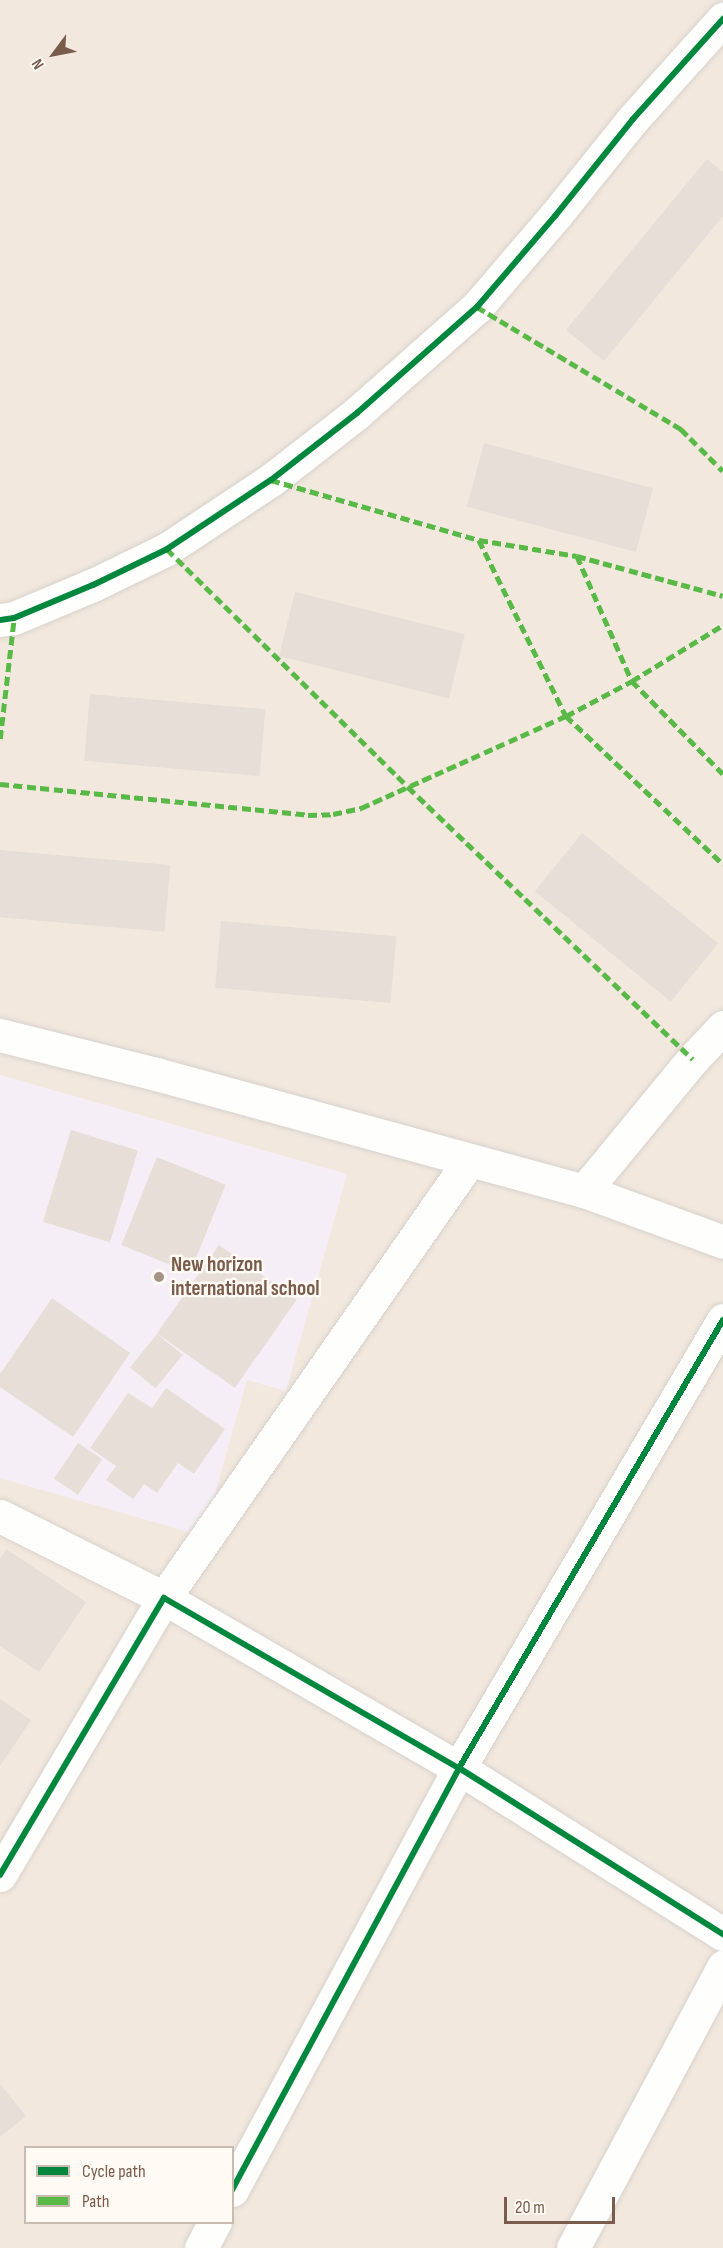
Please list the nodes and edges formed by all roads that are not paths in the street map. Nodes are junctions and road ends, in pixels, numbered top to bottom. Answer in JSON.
{"nodes":[{"id":1,"x":723,"y":19,"type":"edge"},
{"id":2,"x":0,"y":620,"type":"edge"},
{"id":3,"x":723,"y":1027,"type":"edge"},
{"id":4,"x":0,"y":1035,"type":"edge"},
{"id":5,"x":470,"y":1161,"type":"junction"},
{"id":6,"x":584,"y":1191,"type":"junction"},
{"id":7,"x":723,"y":1242,"type":"edge"},
{"id":8,"x":723,"y":1320,"type":"edge"},
{"id":9,"x":0,"y":1516,"type":"edge"},
{"id":10,"x":164,"y":1598,"type":"junction"},
{"id":11,"x":459,"y":1768,"type":"junction"},
{"id":12,"x":0,"y":1875,"type":"edge"},
{"id":13,"x":723,"y":1934,"type":"edge"},
{"id":14,"x":723,"y":1967,"type":"edge"},
{"id":15,"x":234,"y":2186,"type":"edge"},
{"id":16,"x":214,"y":2224,"type":"edge"},
{"id":17,"x":201,"y":2248,"type":"edge"},
{"id":18,"x":573,"y":2248,"type":"edge"}],
"edges":[{"from":1,"to":2,"type":"street"},
{"from":3,"to":6,"type":"street"},
{"from":4,"to":5,"type":"street"},
{"from":5,"to":6,"type":"street"},
{"from":5,"to":10,"type":"street"},
{"from":6,"to":7,"type":"street"},
{"from":8,"to":11,"type":"street"},
{"from":9,"to":10,"type":"street"},
{"from":10,"to":11,"type":"street"},
{"from":10,"to":12,"type":"street"},
{"from":11,"to":13,"type":"street"},
{"from":11,"to":15,"type":"street"},
{"from":14,"to":18,"type":"street"},
{"from":16,"to":17,"type":"street"}]}
